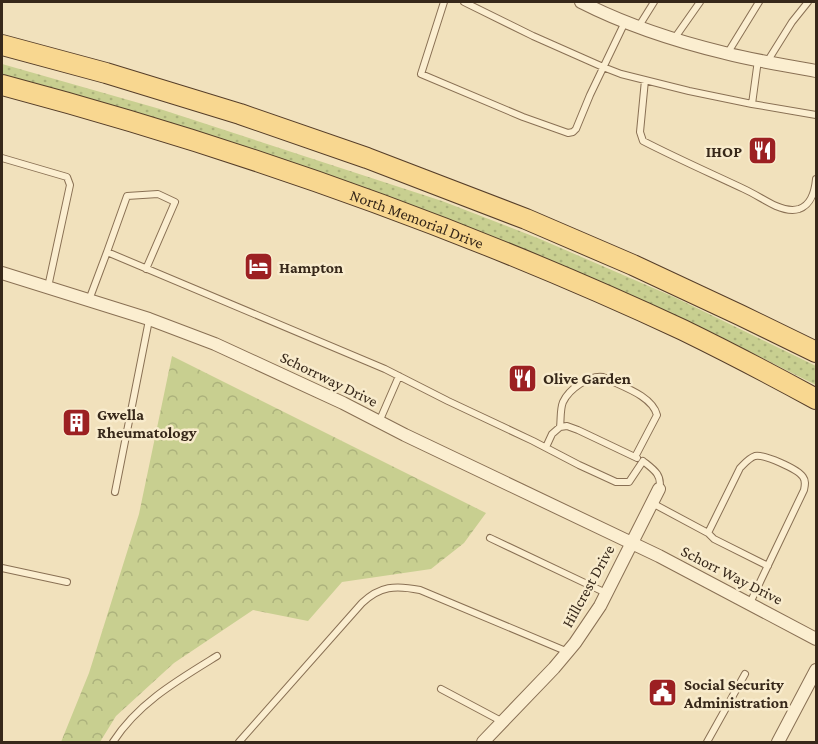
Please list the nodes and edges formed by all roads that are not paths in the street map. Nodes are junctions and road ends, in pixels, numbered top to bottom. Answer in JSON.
{"nodes":[{"id":1,"x":444,"y":2,"type":"edge"},
{"id":2,"x":464,"y":2,"type":"edge"},
{"id":3,"x":583,"y":2,"type":"edge"},
{"id":4,"x":654,"y":2,"type":"edge"},
{"id":5,"x":700,"y":2,"type":"edge"},
{"id":6,"x":759,"y":2,"type":"edge"},
{"id":7,"x":808,"y":2,"type":"edge"},
{"id":8,"x":625,"y":22,"type":"junction"},
{"id":9,"x":638,"y":27,"type":"junction"},
{"id":10,"x":674,"y":39,"type":"junction"},
{"id":11,"x":2,"y":45,"type":"edge"},
{"id":12,"x":727,"y":54,"type":"junction"},
{"id":13,"x":763,"y":61,"type":"junction"},
{"id":14,"x":603,"y":68,"type":"junction"},
{"id":15,"x":816,"y":71,"type":"edge"},
{"id":16,"x":645,"y":80,"type":"junction"},
{"id":17,"x":2,"y":85,"type":"edge"},
{"id":18,"x":752,"y":104,"type":"junction"},
{"id":19,"x":816,"y":115,"type":"edge"},
{"id":20,"x":2,"y":158,"type":"edge"},
{"id":21,"x":816,"y":179,"type":"edge"},
{"id":22,"x":107,"y":252,"type":"junction"},
{"id":23,"x":146,"y":269,"type":"junction"},
{"id":24,"x":2,"y":273,"type":"edge"},
{"id":25,"x":48,"y":287,"type":"junction"},
{"id":26,"x":89,"y":300,"type":"junction"},
{"id":27,"x":149,"y":319,"type":"junction"},
{"id":28,"x":816,"y":352,"type":"edge"},
{"id":29,"x":399,"y":376,"type":"junction"},
{"id":30,"x":816,"y":399,"type":"edge"},
{"id":31,"x":379,"y":422,"type":"junction"},
{"id":32,"x":560,"y":427,"type":"junction"},
{"id":33,"x":546,"y":447,"type":"junction"},
{"id":34,"x":635,"y":457,"type":"junction"},
{"id":35,"x":643,"y":460,"type":"junction"},
{"id":36,"x":660,"y":489,"type":"joint"},
{"id":37,"x":114,"y":492,"type":"dead end"},
{"id":38,"x":652,"y":503,"type":"junction"},
{"id":39,"x":708,"y":533,"type":"junction"},
{"id":40,"x":490,"y":538,"type":"dead end"},
{"id":41,"x":631,"y":543,"type":"junction"},
{"id":42,"x":768,"y":566,"type":"junction"},
{"id":43,"x":2,"y":568,"type":"edge"},
{"id":44,"x":67,"y":582,"type":"dead end"},
{"id":45,"x":607,"y":593,"type":"junction"},
{"id":46,"x":750,"y":603,"type":"junction"},
{"id":47,"x":816,"y":639,"type":"edge"},
{"id":48,"x":569,"y":652,"type":"junction"},
{"id":49,"x":217,"y":656,"type":"dead end"},
{"id":50,"x":816,"y":670,"type":"edge"},
{"id":51,"x":745,"y":674,"type":"dead end"},
{"id":52,"x":441,"y":689,"type":"dead end"},
{"id":53,"x":503,"y":722,"type":"junction"},
{"id":54,"x":113,"y":742,"type":"edge"},
{"id":55,"x":239,"y":742,"type":"edge"},
{"id":56,"x":483,"y":742,"type":"edge"},
{"id":57,"x":707,"y":742,"type":"edge"},
{"id":58,"x":778,"y":742,"type":"edge"}],
"edges":[{"from":1,"to":14,"type":"lane"},
{"from":2,"to":14,"type":"lane"},
{"from":3,"to":8,"type":"street"},
{"from":4,"to":9,"type":"lane"},
{"from":5,"to":10,"type":"lane"},
{"from":6,"to":12,"type":"lane"},
{"from":7,"to":13,"type":"lane"},
{"from":8,"to":9,"type":"street"},
{"from":8,"to":14,"type":"lane"},
{"from":9,"to":10,"type":"street"},
{"from":10,"to":12,"type":"street"},
{"from":11,"to":28,"type":"main road"},
{"from":12,"to":13,"type":"street"},
{"from":13,"to":15,"type":"street"},
{"from":13,"to":18,"type":"lane"},
{"from":14,"to":16,"type":"lane"},
{"from":16,"to":18,"type":"lane"},
{"from":16,"to":21,"type":"lane"},
{"from":17,"to":30,"type":"main road","name":"North Memorial Drive"},
{"from":18,"to":19,"type":"lane"},
{"from":20,"to":25,"type":"lane"},
{"from":22,"to":23,"type":"lane"},
{"from":22,"to":23,"type":"lane"},
{"from":22,"to":26,"type":"lane"},
{"from":23,"to":29,"type":"lane"},
{"from":24,"to":25,"type":"street","name":"Schorrway Drive"},
{"from":25,"to":26,"type":"street","name":"Schorrway Drive"},
{"from":26,"to":27,"type":"street","name":"Schorrway Drive"},
{"from":27,"to":31,"type":"street","name":"Schorrway Drive"},
{"from":27,"to":37,"type":"lane"},
{"from":29,"to":31,"type":"lane"},
{"from":29,"to":33,"type":"lane"},
{"from":31,"to":41,"type":"street","name":"Schorrway Drive"},
{"from":32,"to":33,"type":"lane"},
{"from":32,"to":34,"type":"lane"},
{"from":32,"to":34,"type":"lane"},
{"from":33,"to":35,"type":"lane"},
{"from":34,"to":35,"type":"lane"},
{"from":35,"to":36,"type":"lane"},
{"from":36,"to":38,"type":"street","name":"Hillcrest Drive"},
{"from":38,"to":39,"type":"lane"},
{"from":38,"to":41,"type":"street","name":"Hillcrest Drive"},
{"from":39,"to":42,"type":"lane"},
{"from":39,"to":42,"type":"lane"},
{"from":40,"to":45,"type":"lane"},
{"from":41,"to":45,"type":"street","name":"Hillcrest Drive"},
{"from":41,"to":46,"type":"street","name":"Schorr Way Drive"},
{"from":42,"to":46,"type":"lane"},
{"from":43,"to":44,"type":"lane"},
{"from":45,"to":48,"type":"street","name":"Hillcrest Drive"},
{"from":46,"to":47,"type":"street","name":"Schorr Way Drive"},
{"from":48,"to":53,"type":"street","name":"Hillcrest Drive"},
{"from":48,"to":55,"type":"lane"},
{"from":49,"to":54,"type":"lane"},
{"from":50,"to":58,"type":"street"},
{"from":51,"to":57,"type":"lane"},
{"from":52,"to":53,"type":"lane"},
{"from":53,"to":56,"type":"street","name":"Hillcrest Drive"}]}
